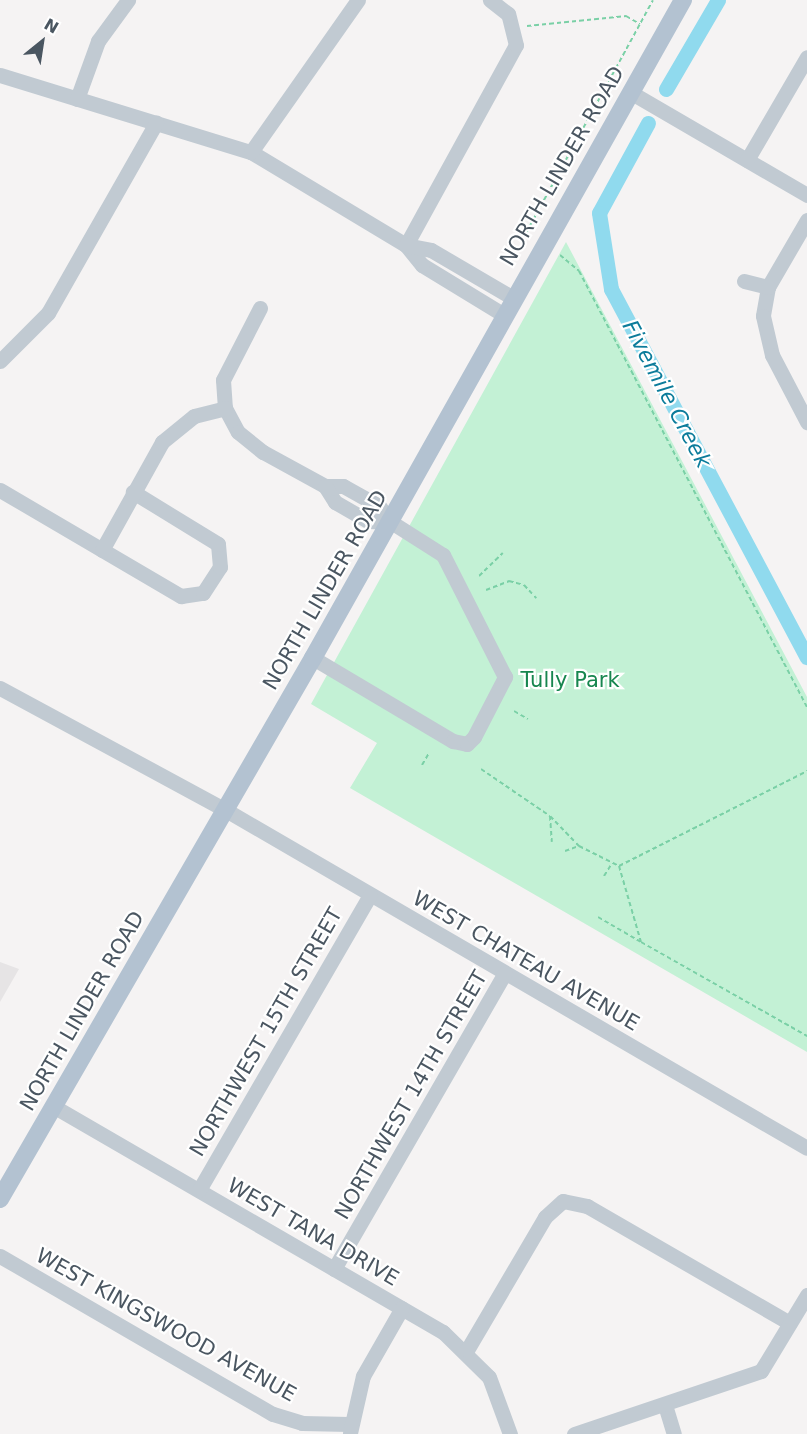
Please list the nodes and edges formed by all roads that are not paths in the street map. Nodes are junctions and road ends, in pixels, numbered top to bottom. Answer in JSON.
{"nodes":[{"id":1,"x":128,"y":0,"type":"edge"},
{"id":2,"x":358,"y":0,"type":"edge"},
{"id":3,"x":490,"y":0,"type":"edge"},
{"id":4,"x":682,"y":0,"type":"edge"},
{"id":5,"x":807,"y":57,"type":"edge"},
{"id":6,"x":0,"y":75,"type":"edge"},
{"id":7,"x":630,"y":92,"type":"junction"},
{"id":8,"x":77,"y":99,"type":"junction"},
{"id":9,"x":156,"y":123,"type":"junction"},
{"id":10,"x":250,"y":152,"type":"junction"},
{"id":11,"x":747,"y":160,"type":"junction"},
{"id":12,"x":807,"y":195,"type":"edge"},
{"id":13,"x":807,"y":220,"type":"edge"},
{"id":14,"x":406,"y":245,"type":"junction"},
{"id":15,"x":744,"y":281,"type":"dead end"},
{"id":16,"x":768,"y":287,"type":"junction"},
{"id":17,"x":513,"y":298,"type":"junction"},
{"id":18,"x":260,"y":308,"type":"dead end"},
{"id":19,"x":504,"y":315,"type":"junction"},
{"id":20,"x":0,"y":361,"type":"edge"},
{"id":21,"x":225,"y":408,"type":"junction"},
{"id":22,"x":807,"y":422,"type":"edge"},
{"id":23,"x":0,"y":490,"type":"edge"},
{"id":24,"x":134,"y":492,"type":"junction"},
{"id":25,"x":391,"y":522,"type":"junction"},
{"id":26,"x":102,"y":550,"type":"junction"},
{"id":27,"x":313,"y":658,"type":"junction"},
{"id":28,"x":0,"y":688,"type":"edge"},
{"id":29,"x":224,"y":809,"type":"junction"},
{"id":30,"x":370,"y":895,"type":"junction"},
{"id":31,"x":505,"y":974,"type":"junction"},
{"id":32,"x":53,"y":1106,"type":"junction"},
{"id":33,"x":807,"y":1148,"type":"edge"},
{"id":34,"x":199,"y":1190,"type":"junction"},
{"id":35,"x":0,"y":1199,"type":"edge"},
{"id":36,"x":0,"y":1256,"type":"edge"},
{"id":37,"x":334,"y":1269,"type":"junction"},
{"id":38,"x":807,"y":1295,"type":"edge"},
{"id":39,"x":402,"y":1308,"type":"junction"},
{"id":40,"x":790,"y":1323,"type":"junction"},
{"id":41,"x":467,"y":1350,"type":"junction"},
{"id":42,"x":665,"y":1405,"type":"junction"},
{"id":43,"x":350,"y":1429,"type":"edge"},
{"id":44,"x":510,"y":1434,"type":"edge"},
{"id":45,"x":574,"y":1434,"type":"edge"},
{"id":46,"x":674,"y":1434,"type":"edge"}],
"edges":[{"from":1,"to":8,"type":"street"},
{"from":2,"to":10,"type":"street"},
{"from":3,"to":14,"type":"street"},
{"from":4,"to":7,"type":"main road","name":"NORTH LINDER ROAD"},
{"from":5,"to":11,"type":"street"},
{"from":6,"to":8,"type":"street"},
{"from":7,"to":11,"type":"street"},
{"from":7,"to":17,"type":"main road","name":"NORTH LINDER ROAD"},
{"from":8,"to":9,"type":"street"},
{"from":9,"to":10,"type":"street"},
{"from":9,"to":20,"type":"street"},
{"from":10,"to":14,"type":"street"},
{"from":11,"to":12,"type":"street"},
{"from":13,"to":16,"type":"street"},
{"from":14,"to":17,"type":"street"},
{"from":14,"to":19,"type":"street"},
{"from":15,"to":16,"type":"street"},
{"from":16,"to":22,"type":"street"},
{"from":17,"to":19,"type":"main road","name":"NORTH LINDER ROAD"},
{"from":18,"to":21,"type":"street"},
{"from":19,"to":25,"type":"main road","name":"NORTH LINDER ROAD"},
{"from":21,"to":24,"type":"street"},
{"from":21,"to":25,"type":"street"},
{"from":23,"to":26,"type":"street"},
{"from":24,"to":26,"type":"street"},
{"from":24,"to":26,"type":"street"},
{"from":25,"to":27,"type":"main road","name":"NORTH LINDER ROAD"},
{"from":25,"to":27,"type":"street"},
{"from":27,"to":29,"type":"main road","name":"NORTH LINDER ROAD"},
{"from":28,"to":29,"type":"street","name":"WEST CHATEAU AVENUE"},
{"from":29,"to":30,"type":"street","name":"WEST CHATEAU AVENUE"},
{"from":29,"to":32,"type":"main road","name":"NORTH LINDER ROAD"},
{"from":30,"to":31,"type":"street","name":"WEST CHATEAU AVENUE"},
{"from":30,"to":34,"type":"street","name":"NORTHWEST 15TH STREET"},
{"from":31,"to":33,"type":"street","name":"WEST CHATEAU AVENUE"},
{"from":31,"to":37,"type":"street","name":"NORTHWEST 14TH STREET"},
{"from":32,"to":34,"type":"street","name":"WEST TANA DRIVE"},
{"from":32,"to":35,"type":"main road","name":"NORTH LINDER ROAD"},
{"from":34,"to":37,"type":"street","name":"WEST TANA DRIVE"},
{"from":36,"to":43,"type":"street","name":"WEST KINGSWOOD AVENUE"},
{"from":37,"to":39,"type":"street","name":"WEST TANA DRIVE"},
{"from":38,"to":40,"type":"street"},
{"from":39,"to":41,"type":"street","name":"WEST TANA DRIVE"},
{"from":39,"to":43,"type":"street"},
{"from":40,"to":41,"type":"street"},
{"from":40,"to":42,"type":"street"},
{"from":41,"to":44,"type":"street","name":"WEST TANA DRIVE"},
{"from":42,"to":45,"type":"street"},
{"from":42,"to":46,"type":"street"}]}
